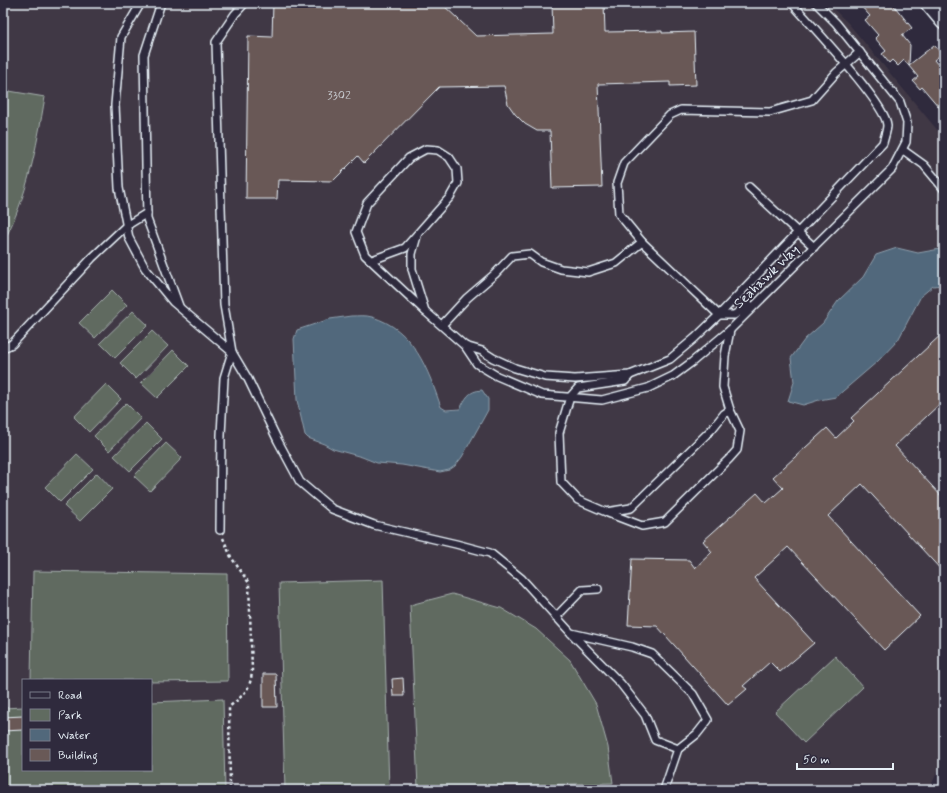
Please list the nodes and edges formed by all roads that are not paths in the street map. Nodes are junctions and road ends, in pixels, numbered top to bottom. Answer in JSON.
{"nodes":[{"id":1,"x":141,"y":3,"type":"edge"},
{"id":2,"x":161,"y":3,"type":"edge"},
{"id":3,"x":245,"y":3,"type":"edge"},
{"id":4,"x":792,"y":3,"type":"edge"},
{"id":5,"x":816,"y":3,"type":"edge"},
{"id":6,"x":928,"y":3,"type":"edge"},
{"id":7,"x":944,"y":22,"type":"edge"},
{"id":8,"x":860,"y":52,"type":"junction"},
{"id":9,"x":846,"y":65,"type":"junction"},
{"id":10,"x":903,"y":150,"type":"junction"},
{"id":11,"x":749,"y":187,"type":"dead end"},
{"id":12,"x":944,"y":190,"type":"edge"},
{"id":13,"x":147,"y":213,"type":"junction"},
{"id":14,"x":126,"y":226,"type":"junction"},
{"id":15,"x":798,"y":232,"type":"junction"},
{"id":16,"x":418,"y":234,"type":"junction"},
{"id":17,"x":642,"y":242,"type":"junction"},
{"id":18,"x":814,"y":247,"type":"junction"},
{"id":19,"x":372,"y":260,"type":"junction"},
{"id":20,"x":759,"y":300,"type":"junction"},
{"id":21,"x":179,"y":307,"type":"junction"},
{"id":22,"x":426,"y":311,"type":"junction"},
{"id":23,"x":719,"y":315,"type":"junction"},
{"id":24,"x":442,"y":326,"type":"junction"},
{"id":25,"x":730,"y":330,"type":"junction"},
{"id":26,"x":465,"y":346,"type":"junction"},
{"id":27,"x":3,"y":348,"type":"edge"},
{"id":28,"x":232,"y":352,"type":"junction"},
{"id":29,"x":630,"y":375,"type":"junction"},
{"id":30,"x":570,"y":397,"type":"junction"},
{"id":31,"x":730,"y":410,"type":"junction"},
{"id":32,"x":606,"y":512,"type":"junction"},
{"id":33,"x":220,"y":530,"type":"road end"},
{"id":34,"x":598,"y":589,"type":"dead end"},
{"id":35,"x":556,"y":617,"type":"junction"},
{"id":36,"x":571,"y":633,"type":"junction"},
{"id":37,"x":678,"y":749,"type":"junction"},
{"id":38,"x":664,"y":790,"type":"edge"}],
"edges":[{"from":1,"to":14,"type":"lane"},
{"from":2,"to":13,"type":"lane"},
{"from":3,"to":28,"type":"lane"},
{"from":4,"to":9,"type":"lane","name":"Seahawk Way"},
{"from":5,"to":8,"type":"lane","name":"Seahawk Way"},
{"from":6,"to":7,"type":"street"},
{"from":8,"to":9,"type":"lane"},
{"from":8,"to":10,"type":"lane","name":"Seahawk Way"},
{"from":9,"to":15,"type":"lane","name":"Seahawk Way"},
{"from":9,"to":17,"type":"lane"},
{"from":10,"to":12,"type":"lane"},
{"from":10,"to":18,"type":"lane","name":"Seahawk Way"},
{"from":11,"to":15,"type":"lane"},
{"from":13,"to":14,"type":"lane"},
{"from":13,"to":21,"type":"lane"},
{"from":14,"to":21,"type":"lane"},
{"from":14,"to":27,"type":"lane"},
{"from":15,"to":18,"type":"lane"},
{"from":15,"to":23,"type":"lane","name":"Seahawk Way"},
{"from":16,"to":19,"type":"lane","name":"Seahawk Way"},
{"from":16,"to":19,"type":"lane","name":"Seahawk Way"},
{"from":16,"to":22,"type":"lane","name":"Seahawk Way"},
{"from":17,"to":23,"type":"lane"},
{"from":17,"to":24,"type":"lane"},
{"from":18,"to":20,"type":"lane","name":"Seahawk Way"},
{"from":19,"to":22,"type":"lane","name":"Seahawk Way"},
{"from":20,"to":23,"type":"lane"},
{"from":20,"to":25,"type":"lane","name":"Seahawk Way"},
{"from":21,"to":28,"type":"lane"},
{"from":22,"to":24,"type":"lane","name":"Seahawk Way"},
{"from":23,"to":29,"type":"lane","name":"Seahawk Way"},
{"from":24,"to":26,"type":"lane","name":"Seahawk Way"},
{"from":25,"to":30,"type":"lane","name":"Seahawk Way"},
{"from":25,"to":31,"type":"lane"},
{"from":26,"to":29,"type":"lane","name":"Seahawk Way"},
{"from":26,"to":30,"type":"lane","name":"Seahawk Way"},
{"from":28,"to":33,"type":"lane"},
{"from":28,"to":35,"type":"lane"},
{"from":29,"to":30,"type":"lane"},
{"from":30,"to":32,"type":"lane"},
{"from":31,"to":32,"type":"lane"},
{"from":31,"to":32,"type":"lane"},
{"from":34,"to":35,"type":"lane"},
{"from":35,"to":36,"type":"lane"},
{"from":36,"to":37,"type":"lane"},
{"from":36,"to":37,"type":"lane"},
{"from":37,"to":38,"type":"lane"}]}
